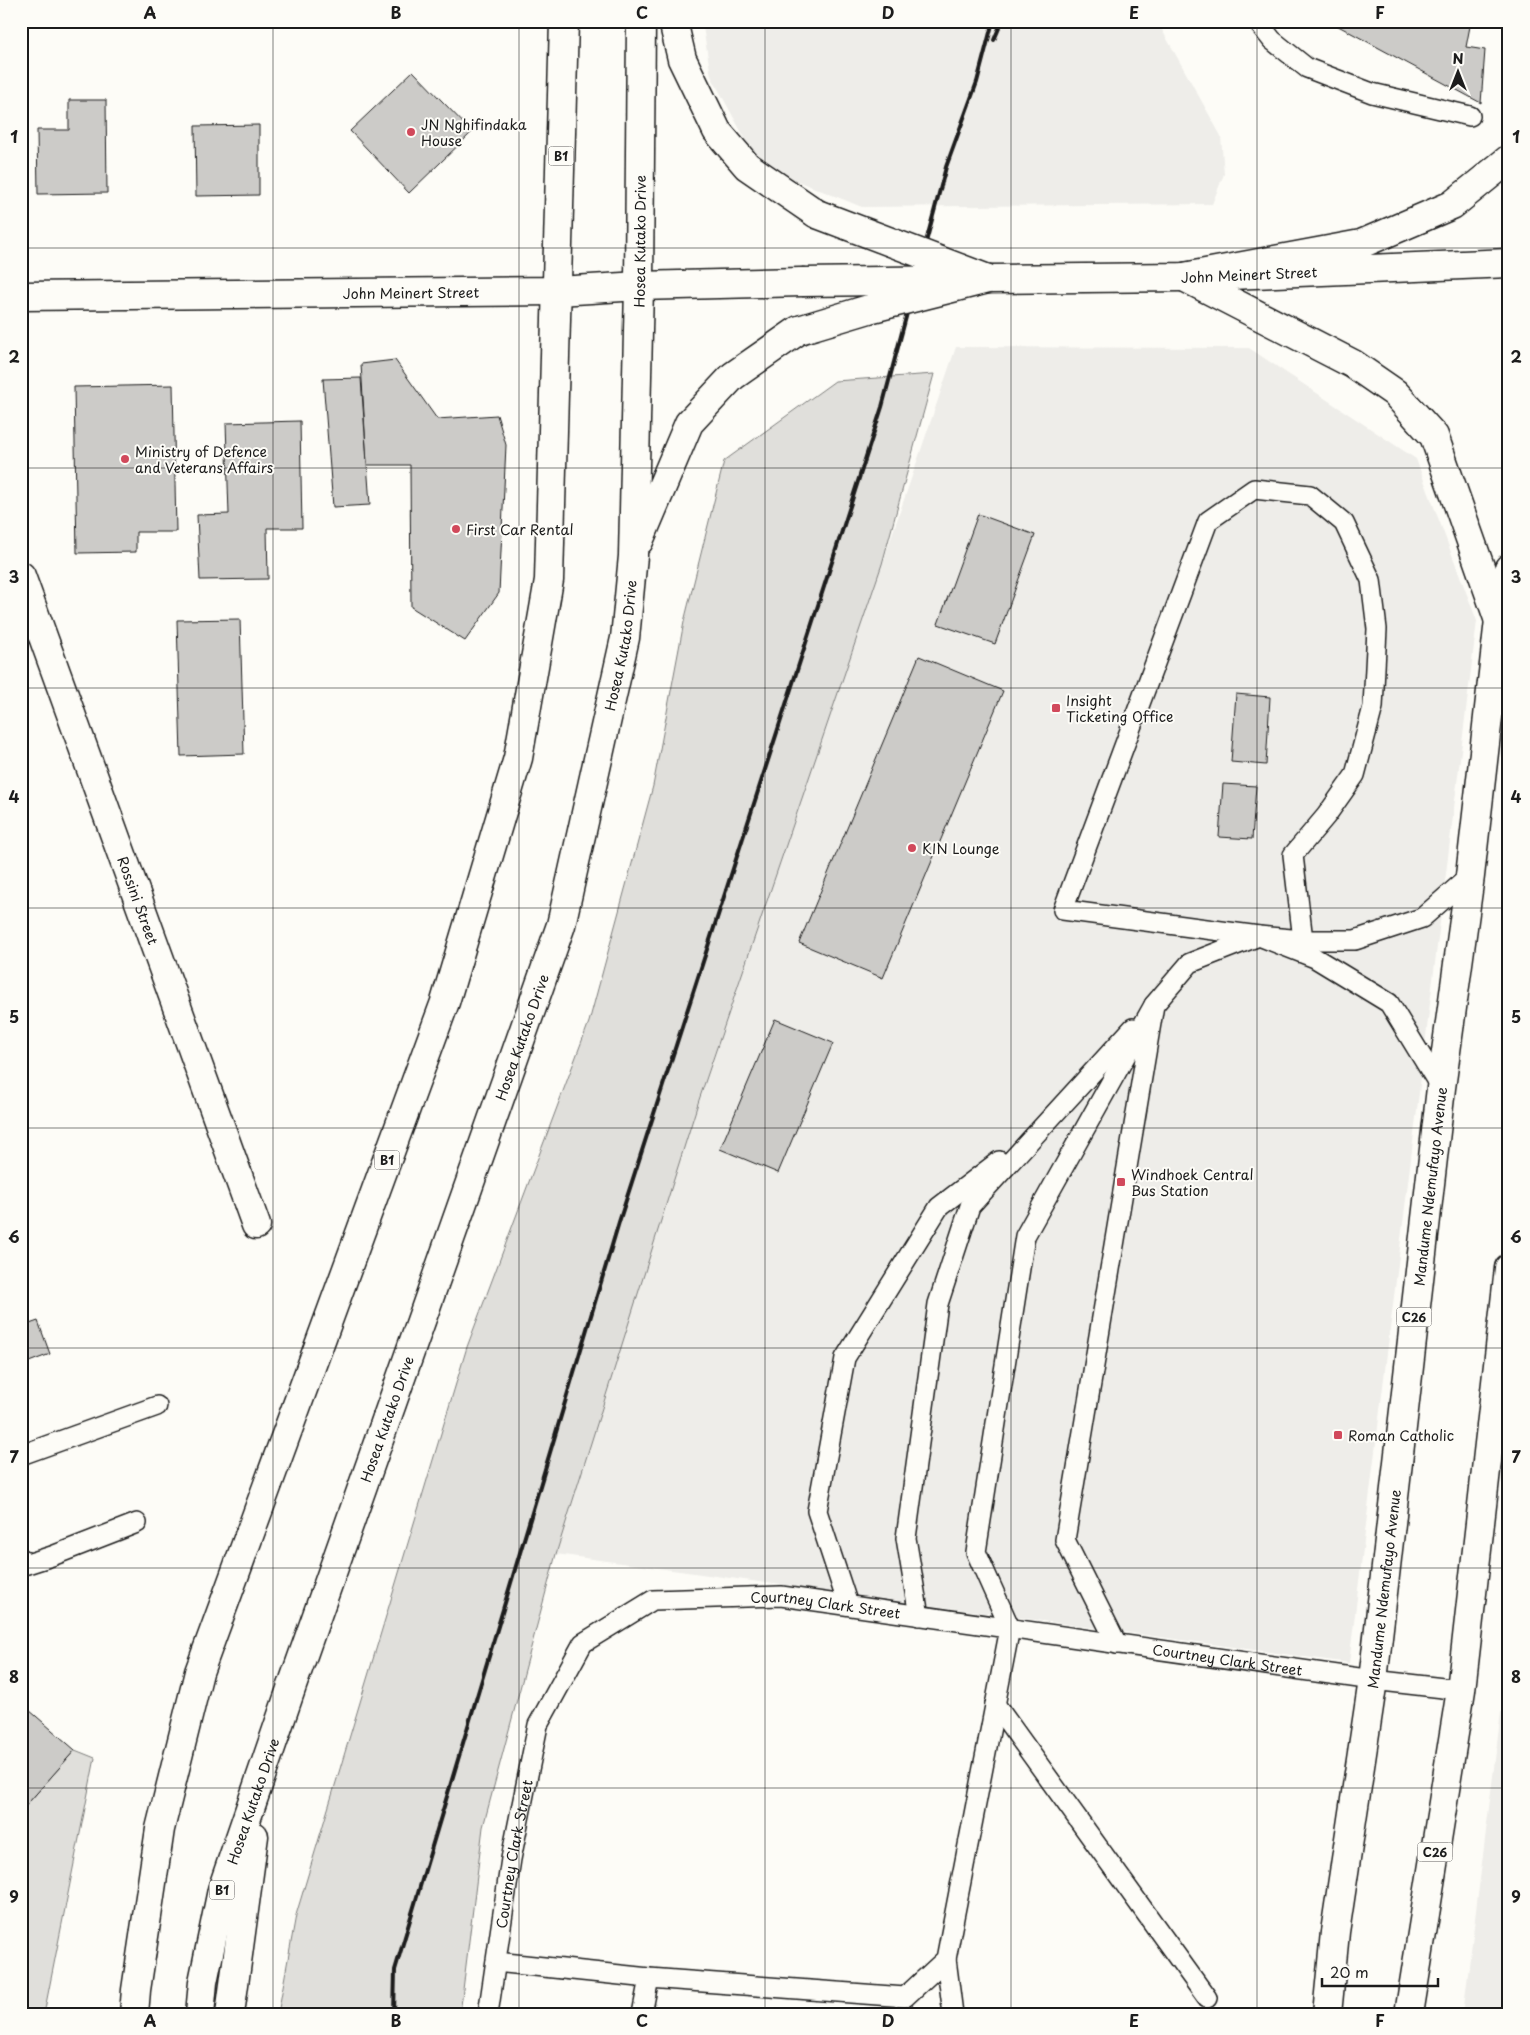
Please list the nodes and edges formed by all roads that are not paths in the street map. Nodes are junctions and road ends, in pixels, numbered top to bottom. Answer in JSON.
{"nodes":[{"id":1,"x":564,"y":21,"type":"edge"},
{"id":2,"x":642,"y":21,"type":"edge"},
{"id":3,"x":673,"y":21,"type":"edge"},
{"id":4,"x":1258,"y":21,"type":"edge"},
{"id":5,"x":1470,"y":116,"type":"dead end"},
{"id":6,"x":1509,"y":159,"type":"edge"},
{"id":7,"x":1509,"y":263,"type":"edge"},
{"id":8,"x":1184,"y":277,"type":"junction"},
{"id":9,"x":988,"y":279,"type":"junction"},
{"id":10,"x":639,"y":286,"type":"junction"},
{"id":11,"x":558,"y":291,"type":"junction"},
{"id":12,"x":21,"y":296,"type":"edge"},
{"id":13,"x":633,"y":556,"type":"junction"},
{"id":14,"x":1509,"y":568,"type":"edge"},
{"id":15,"x":21,"y":576,"type":"edge"},
{"id":16,"x":1499,"y":620,"type":"junction"},
{"id":17,"x":1470,"y":876,"type":"junction"},
{"id":18,"x":1259,"y":936,"type":"junction"},
{"id":19,"x":1303,"y":940,"type":"junction"},
{"id":20,"x":1154,"y":1005,"type":"junction"},
{"id":21,"x":1441,"y":1088,"type":"junction"},
{"id":22,"x":1039,"y":1130,"type":"junction"},
{"id":23,"x":256,"y":1225,"type":"dead end"},
{"id":24,"x":1509,"y":1268,"type":"edge"},
{"id":25,"x":157,"y":1406,"type":"dead end"},
{"id":26,"x":21,"y":1455,"type":"edge"},
{"id":27,"x":137,"y":1523,"type":"dead end"},
{"id":28,"x":22,"y":1564,"type":"edge"},
{"id":29,"x":848,"y":1605,"type":"junction"},
{"id":30,"x":919,"y":1616,"type":"junction"},
{"id":31,"x":1010,"y":1628,"type":"junction"},
{"id":32,"x":1117,"y":1644,"type":"junction"},
{"id":33,"x":1373,"y":1680,"type":"junction"},
{"id":34,"x":1461,"y":1690,"type":"junction"},
{"id":35,"x":995,"y":1704,"type":"junction"},
{"id":36,"x":264,"y":1770,"type":"junction"},
{"id":37,"x":946,"y":1959,"type":"junction"},
{"id":38,"x":496,"y":1962,"type":"junction"},
{"id":39,"x":649,"y":1978,"type":"junction"},
{"id":40,"x":1207,"y":1998,"type":"dead end"},
{"id":41,"x":132,"y":2006,"type":"edge"},
{"id":42,"x":200,"y":2014,"type":"edge"},
{"id":43,"x":230,"y":2014,"type":"edge"},
{"id":44,"x":488,"y":2014,"type":"edge"},
{"id":45,"x":642,"y":2014,"type":"edge"},
{"id":46,"x":953,"y":2014,"type":"edge"},
{"id":47,"x":1327,"y":2014,"type":"edge"},
{"id":48,"x":1409,"y":2014,"type":"edge"}],
"edges":[{"from":1,"to":11,"type":"main road","number":"B1"},
{"from":2,"to":10,"type":"main road","name":"Hosea Kutako Drive","number":"B1"},
{"from":3,"to":9,"type":"main road","bridge":true},
{"from":4,"to":5,"type":"lane"},
{"from":6,"to":8,"type":"main road"},
{"from":7,"to":8,"type":"main road","name":"John Meinert Street"},
{"from":8,"to":9,"type":"main road","name":"John Meinert Street"},
{"from":8,"to":16,"type":"main road"},
{"from":9,"to":10,"type":"main road","name":"John Meinert Street","bridge":true},
{"from":9,"to":13,"type":"main road","bridge":true},
{"from":10,"to":11,"type":"main road","name":"John Meinert Street"},
{"from":10,"to":13,"type":"main road","name":"Hosea Kutako Drive","number":"B1"},
{"from":11,"to":12,"type":"main road","name":"John Meinert Street"},
{"from":11,"to":41,"type":"main road","number":"B1"},
{"from":13,"to":36,"type":"main road","name":"Hosea Kutako Drive","number":"B1"},
{"from":14,"to":16,"type":"main road","name":"Mandume Ndemufayo Avenue","number":"C26"},
{"from":15,"to":23,"type":"main road","name":"Rossini Street"},
{"from":16,"to":17,"type":"main road","name":"Mandume Ndemufayo Avenue","number":"C26"},
{"from":17,"to":19,"type":"lane"},
{"from":17,"to":21,"type":"main road","name":"Mandume Ndemufayo Avenue","number":"C26"},
{"from":18,"to":19,"type":"lane"},
{"from":18,"to":19,"type":"lane"},
{"from":18,"to":20,"type":"lane"},
{"from":18,"to":21,"type":"lane"},
{"from":20,"to":22,"type":"lane"},
{"from":20,"to":31,"type":"lane"},
{"from":20,"to":32,"type":"lane"},
{"from":21,"to":33,"type":"main road","name":"Mandume Ndemufayo Avenue","number":"C26"},
{"from":22,"to":29,"type":"lane"},
{"from":22,"to":30,"type":"lane"},
{"from":24,"to":34,"type":"main road","number":"C26"},
{"from":25,"to":26,"type":"lane"},
{"from":27,"to":28,"type":"lane"},
{"from":29,"to":30,"type":"lane","name":"Courtney Clark Street"},
{"from":29,"to":38,"type":"lane","name":"Courtney Clark Street"},
{"from":30,"to":31,"type":"lane","name":"Courtney Clark Street"},
{"from":31,"to":32,"type":"lane","name":"Courtney Clark Street"},
{"from":31,"to":35,"type":"lane"},
{"from":32,"to":33,"type":"lane","name":"Courtney Clark Street"},
{"from":33,"to":34,"type":"lane","name":"Courtney Clark Street"},
{"from":33,"to":47,"type":"main road","name":"Mandume Ndemufayo Avenue","number":"C26"},
{"from":34,"to":48,"type":"main road","number":"C26"},
{"from":35,"to":37,"type":"lane"},
{"from":35,"to":40,"type":"lane"},
{"from":36,"to":42,"type":"main road","name":"Hosea Kutako Drive","number":"B1"},
{"from":36,"to":43,"type":"main road"},
{"from":37,"to":39,"type":"lane"},
{"from":37,"to":46,"type":"lane"},
{"from":38,"to":39,"type":"lane"},
{"from":38,"to":44,"type":"lane","name":"Courtney Clark Street"},
{"from":39,"to":45,"type":"lane"}]}
